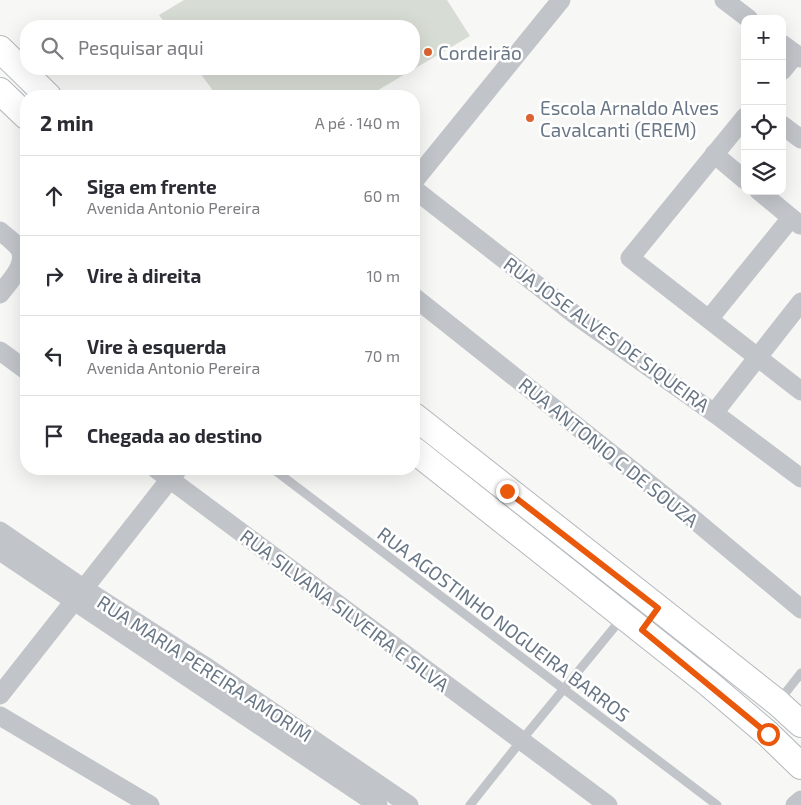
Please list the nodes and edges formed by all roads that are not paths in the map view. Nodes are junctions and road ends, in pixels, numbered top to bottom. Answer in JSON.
{"nodes":[{"id":1,"x":561,"y":0,"type":"edge"},
{"id":2,"x":724,"y":0,"type":"edge"},
{"id":3,"x":744,"y":15,"type":"edge"},
{"id":4,"x":0,"y":49,"type":"edge"},
{"id":5,"x":793,"y":52,"type":"edge"},
{"id":6,"x":786,"y":64,"type":"edge"},
{"id":7,"x":20,"y":69,"type":"edge"},
{"id":8,"x":27,"y":75,"type":"edge"},
{"id":9,"x":42,"y":90,"type":"edge"},
{"id":10,"x":0,"y":91,"type":"edge"},
{"id":11,"x":20,"y":110,"type":"edge"},
{"id":12,"x":741,"y":122,"type":"edge"},
{"id":13,"x":786,"y":127,"type":"edge"},
{"id":14,"x":801,"y":140,"type":"edge"},
{"id":15,"x":714,"y":154,"type":"junction"},
{"id":16,"x":420,"y":174,"type":"edge"},
{"id":17,"x":741,"y":177,"type":"edge"},
{"id":18,"x":420,"y":194,"type":"edge"},
{"id":19,"x":764,"y":195,"type":"edge"},
{"id":20,"x":796,"y":222,"type":"edge"},
{"id":21,"x":0,"y":231,"type":"edge"},
{"id":22,"x":20,"y":251,"type":"edge"},
{"id":23,"x":20,"y":265,"type":"edge"},
{"id":24,"x":0,"y":294,"type":"edge"},
{"id":25,"x":420,"y":302,"type":"edge"},
{"id":26,"x":800,"y":306,"type":"edge"},
{"id":27,"x":708,"y":319,"type":"junction"},
{"id":28,"x":0,"y":351,"type":"edge"},
{"id":29,"x":757,"y":356,"type":"junction"},
{"id":30,"x":20,"y":366,"type":"edge"},
{"id":31,"x":801,"y":391,"type":"edge"},
{"id":32,"x":714,"y":413,"type":"junction"},
{"id":33,"x":420,"y":421,"type":"edge"},
{"id":34,"x":420,"y":455,"type":"edge"},
{"id":35,"x":165,"y":475,"type":"edge"},
{"id":36,"x":171,"y":475,"type":"edge"},
{"id":37,"x":281,"y":475,"type":"edge"},
{"id":38,"x":801,"y":478,"type":"edge"},
{"id":39,"x":0,"y":531,"type":"edge"},
{"id":40,"x":0,"y":552,"type":"edge"},
{"id":41,"x":78,"y":594,"type":"junction"},
{"id":42,"x":658,"y":608,"type":"junction"},
{"id":43,"x":801,"y":610,"type":"edge"},
{"id":44,"x":633,"y":622,"type":"junction"},
{"id":45,"x":724,"y":662,"type":"junction"},
{"id":46,"x":801,"y":673,"type":"edge"},
{"id":47,"x":708,"y":683,"type":"junction"},
{"id":48,"x":563,"y":689,"type":"junction"},
{"id":49,"x":0,"y":695,"type":"edge"},
{"id":50,"x":778,"y":703,"type":"junction"},
{"id":51,"x":0,"y":716,"type":"edge"},
{"id":52,"x":801,"y":724,"type":"edge"},
{"id":53,"x":520,"y":741,"type":"junction"},
{"id":54,"x":801,"y":766,"type":"edge"},
{"id":55,"x":801,"y":800,"type":"edge"},
{"id":56,"x":150,"y":805,"type":"edge"},
{"id":57,"x":378,"y":805,"type":"edge"},
{"id":58,"x":409,"y":805,"type":"edge"},
{"id":59,"x":470,"y":805,"type":"edge"},
{"id":60,"x":608,"y":805,"type":"edge"},
{"id":61,"x":717,"y":805,"type":"edge"},
{"id":62,"x":795,"y":805,"type":"edge"}],
"edges":[{"from":1,"to":16,"type":"street"},
{"from":2,"to":3,"type":"street"},
{"from":4,"to":7,"type":"main road"},
{"from":5,"to":6,"type":"street"},
{"from":8,"to":9,"type":"main road"},
{"from":10,"to":11,"type":"main road"},
{"from":12,"to":15,"type":"street"},
{"from":13,"to":14,"type":"street"},
{"from":15,"to":17,"type":"street"},
{"from":15,"to":27,"type":"street"},
{"from":18,"to":32,"type":"street","name":"RUA JOSE ALVES DE SIQUEIRA"},
{"from":19,"to":20,"type":"street"},
{"from":20,"to":27,"type":"street"},
{"from":21,"to":22,"type":"street"},
{"from":23,"to":24,"type":"street"},
{"from":25,"to":43,"type":"street","name":"RUA ANTONIO C DE SOUZA"},
{"from":26,"to":29,"type":"street"},
{"from":27,"to":29,"type":"street"},
{"from":28,"to":30,"type":"street"},
{"from":29,"to":31,"type":"street"},
{"from":29,"to":32,"type":"street"},
{"from":32,"to":38,"type":"street","name":"RUA JOSE ALVES DE SIQUEIRA"},
{"from":33,"to":42,"type":"main road"},
{"from":34,"to":44,"type":"main road"},
{"from":35,"to":41,"type":"street"},
{"from":36,"to":53,"type":"street","name":"RUA SILVANA SILVEIRA E SILVA"},
{"from":37,"to":48,"type":"lane","name":"RUA AGOSTINHO NOGUEIRA BARROS"},
{"from":39,"to":41,"type":"street","name":"RUA MARIA PEREIRA AMORIM"},
{"from":40,"to":41,"type":"street","name":"RUA MARIA PEREIRA AMORIM"},
{"from":41,"to":49,"type":"street"},
{"from":41,"to":57,"type":"street","name":"RUA MARIA PEREIRA AMORIM"},
{"from":41,"to":58,"type":"street","name":"RUA MARIA PEREIRA AMORIM"},
{"from":42,"to":44,"type":"main road"},
{"from":42,"to":45,"type":"main road"},
{"from":44,"to":47,"type":"main road"},
{"from":44,"to":48,"type":"lane"},
{"from":45,"to":47,"type":"main road"},
{"from":45,"to":50,"type":"main road"},
{"from":46,"to":50,"type":"lane"},
{"from":47,"to":54,"type":"main road"},
{"from":48,"to":53,"type":"lane"},
{"from":48,"to":61,"type":"lane","name":"RUA AGOSTINHO NOGUEIRA BARROS"},
{"from":50,"to":52,"type":"main road"},
{"from":51,"to":56,"type":"street"},
{"from":53,"to":59,"type":"lane"},
{"from":53,"to":60,"type":"street","name":"RUA SILVANA SILVEIRA E SILVA"},
{"from":55,"to":62,"type":"street"}]}
